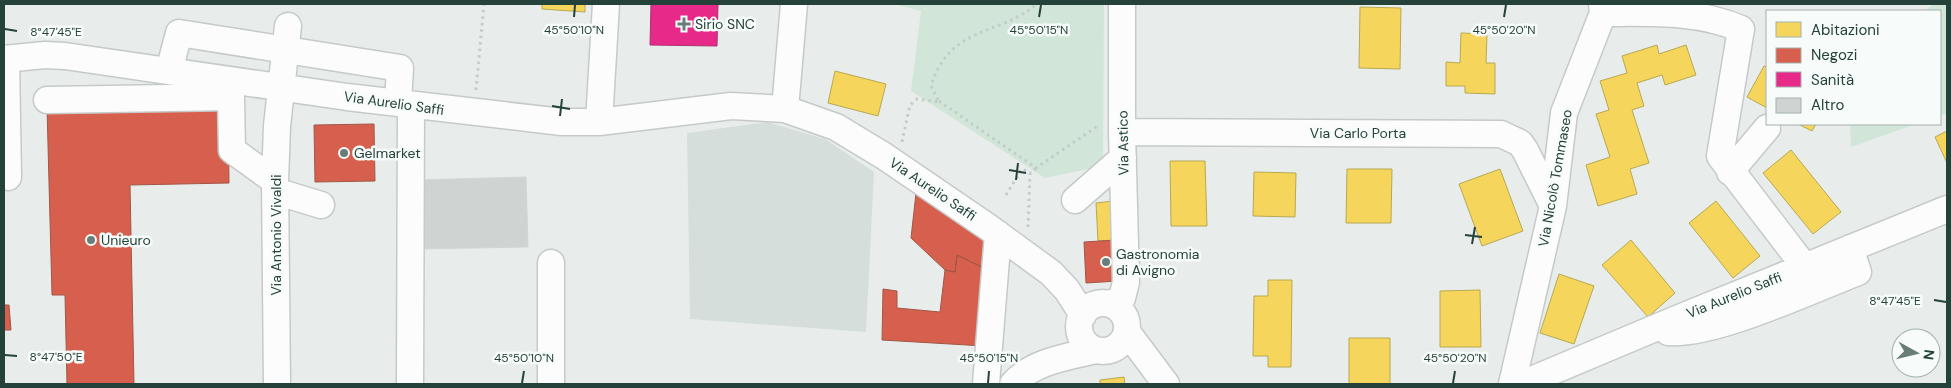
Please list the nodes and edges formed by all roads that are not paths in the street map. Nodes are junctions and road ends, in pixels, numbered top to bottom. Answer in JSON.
{"nodes":[{"id":1,"x":606,"y":4,"type":"edge"},
{"id":2,"x":794,"y":4,"type":"edge"},
{"id":3,"x":1122,"y":4,"type":"edge"},
{"id":4,"x":1602,"y":8,"type":"edge"},
{"id":5,"x":287,"y":38,"type":"junction"},
{"id":6,"x":5,"y":59,"type":"edge"},
{"id":7,"x":142,"y":66,"type":"junction"},
{"id":8,"x":169,"y":71,"type":"junction"},
{"id":9,"x":281,"y":87,"type":"junction"},
{"id":10,"x":141,"y":99,"type":"junction"},
{"id":11,"x":48,"y":100,"type":"dead end"},
{"id":12,"x":405,"y":104,"type":"junction"},
{"id":13,"x":785,"y":109,"type":"junction"},
{"id":14,"x":599,"y":122,"type":"junction"},
{"id":15,"x":1122,"y":122,"type":"junction"},
{"id":16,"x":1767,"y":128,"type":"dead end"},
{"id":17,"x":1123,"y":158,"type":"junction"},
{"id":18,"x":1730,"y":172,"type":"junction"},
{"id":19,"x":8,"y":177,"type":"dead end"},
{"id":20,"x":275,"y":186,"type":"junction"},
{"id":21,"x":1075,"y":200,"type":"dead end"},
{"id":22,"x":321,"y":205,"type":"dead end"},
{"id":23,"x":1553,"y":206,"type":"junction"},
{"id":24,"x":1947,"y":209,"type":"edge"},
{"id":25,"x":998,"y":234,"type":"junction"},
{"id":26,"x":1850,"y":248,"type":"junction"},
{"id":27,"x":551,"y":263,"type":"dead end"},
{"id":28,"x":1805,"y":267,"type":"junction"},
{"id":29,"x":1755,"y":287,"type":"junction"},
{"id":30,"x":1742,"y":317,"type":"junction"},
{"id":31,"x":1104,"y":325,"type":"junction"},
{"id":32,"x":1649,"y":330,"type":"junction"},
{"id":33,"x":1161,"y":378,"type":"edge"},
{"id":34,"x":277,"y":384,"type":"edge"},
{"id":35,"x":410,"y":384,"type":"edge"},
{"id":36,"x":551,"y":384,"type":"edge"},
{"id":37,"x":986,"y":384,"type":"edge"},
{"id":38,"x":1013,"y":384,"type":"edge"},
{"id":39,"x":1512,"y":384,"type":"edge"},
{"id":40,"x":1522,"y":384,"type":"edge"}],
"edges":[{"from":1,"to":14,"type":"street"},
{"from":2,"to":13,"type":"street"},
{"from":3,"to":15,"type":"street","name":"Via Astico"},
{"from":4,"to":18,"type":"street"},
{"from":4,"to":23,"type":"street","name":"Via Nicolò Tommaseo"},
{"from":5,"to":8,"type":"street"},
{"from":5,"to":9,"type":"street","name":"Via Antonio Vivaldi"},
{"from":5,"to":12,"type":"street"},
{"from":6,"to":7,"type":"street","name":"Via Aurelio Saffi"},
{"from":6,"to":19,"type":"street"},
{"from":7,"to":8,"type":"street","name":"Via Aurelio Saffi"},
{"from":7,"to":10,"type":"street"},
{"from":8,"to":9,"type":"street","name":"Via Aurelio Saffi"},
{"from":9,"to":12,"type":"street","name":"Via Aurelio Saffi"},
{"from":9,"to":20,"type":"street","name":"Via Antonio Vivaldi"},
{"from":10,"to":11,"type":"street"},
{"from":10,"to":20,"type":"street"},
{"from":12,"to":14,"type":"street","name":"Via Aurelio Saffi"},
{"from":12,"to":35,"type":"street"},
{"from":13,"to":14,"type":"street","name":"Via Aurelio Saffi"},
{"from":13,"to":25,"type":"street","name":"Via Aurelio Saffi"},
{"from":15,"to":17,"type":"street","name":"Via Astico"},
{"from":15,"to":23,"type":"street","name":"Via Carlo Porta"},
{"from":16,"to":18,"type":"street"},
{"from":17,"to":21,"type":"street"},
{"from":17,"to":31,"type":"street","name":"Via Astico"},
{"from":18,"to":28,"type":"street"},
{"from":20,"to":22,"type":"street"},
{"from":20,"to":34,"type":"street","name":"Via Antonio Vivaldi"},
{"from":23,"to":39,"type":"street","name":"Via Nicolò Tommaseo"},
{"from":24,"to":26,"type":"street","name":"Via Aurelio Saffi"},
{"from":25,"to":31,"type":"street","name":"Via Aurelio Saffi"},
{"from":25,"to":37,"type":"street"},
{"from":26,"to":28,"type":"street","name":"Via Aurelio Saffi"},
{"from":26,"to":30,"type":"street"},
{"from":27,"to":36,"type":"street"},
{"from":28,"to":29,"type":"street","name":"Via Aurelio Saffi"},
{"from":29,"to":30,"type":"street"},
{"from":29,"to":32,"type":"street","name":"Via Aurelio Saffi"},
{"from":30,"to":32,"type":"street"},
{"from":31,"to":33,"type":"street"},
{"from":31,"to":38,"type":"street","name":"Via Astico"},
{"from":32,"to":40,"type":"street","name":"Via Aurelio Saffi"}]}
